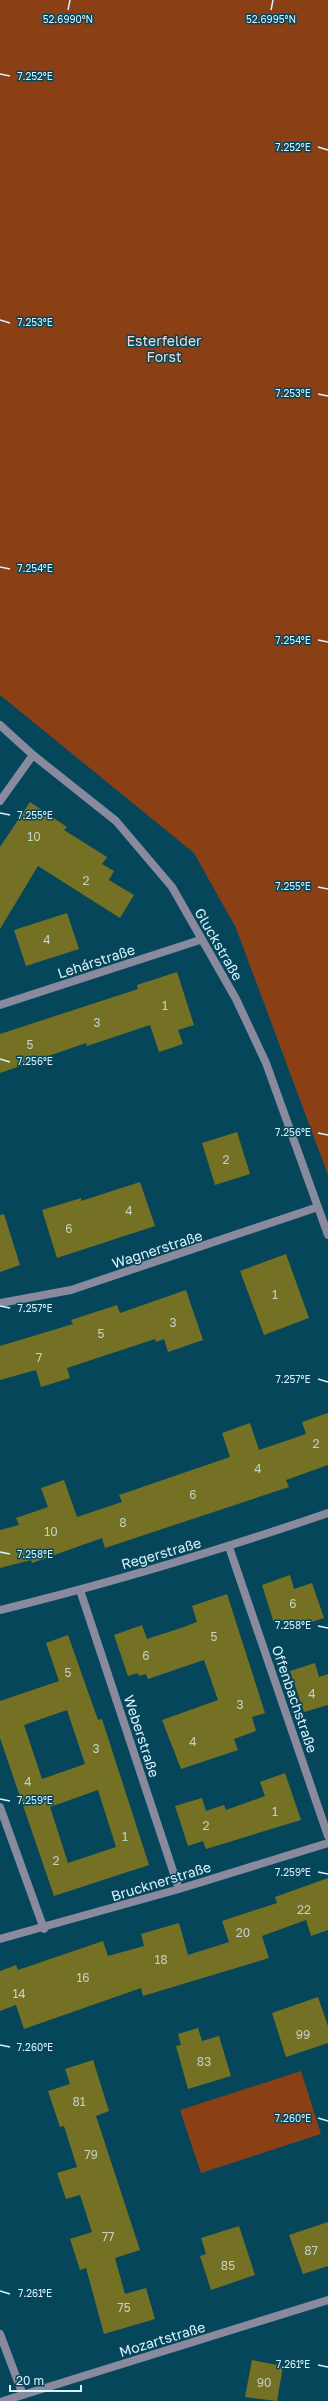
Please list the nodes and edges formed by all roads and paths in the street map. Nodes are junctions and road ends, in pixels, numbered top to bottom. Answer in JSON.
{"nodes":[{"id":1,"x":0,"y":725,"type":"edge"},
{"id":2,"x":33,"y":755,"type":"junction"},
{"id":3,"x":0,"y":801,"type":"edge"},
{"id":4,"x":200,"y":940,"type":"junction"},
{"id":5,"x":0,"y":1005,"type":"edge"},
{"id":6,"x":318,"y":1207,"type":"junction"},
{"id":7,"x":328,"y":1235,"type":"edge"},
{"id":8,"x":0,"y":1303,"type":"edge"},
{"id":9,"x":328,"y":1513,"type":"edge"},
{"id":10,"x":229,"y":1547,"type":"junction"},
{"id":11,"x":80,"y":1590,"type":"junction"},
{"id":12,"x":0,"y":1610,"type":"edge"},
{"id":13,"x":0,"y":1807,"type":"edge"},
{"id":14,"x":328,"y":1836,"type":"edge"},
{"id":15,"x":328,"y":1843,"type":"edge"},
{"id":16,"x":179,"y":1889,"type":"junction"},
{"id":17,"x":44,"y":1929,"type":"junction"},
{"id":18,"x":0,"y":1939,"type":"edge"},
{"id":19,"x":328,"y":2300,"type":"edge"},
{"id":20,"x":0,"y":2334,"type":"edge"},
{"id":21,"x":23,"y":2395,"type":"junction"},
{"id":22,"x":3,"y":2401,"type":"edge"}],
"edges":[{"from":1,"to":2,"type":"street","name":"Gluckstraße"},
{"from":2,"to":3,"type":"street"},
{"from":2,"to":4,"type":"street","name":"Gluckstraße"},
{"from":4,"to":5,"type":"street","name":"Lehárstraße"},
{"from":4,"to":6,"type":"street","name":"Gluckstraße"},
{"from":6,"to":7,"type":"street","name":"Gluckstraße"},
{"from":6,"to":8,"type":"street","name":"Wagnerstraße"},
{"from":9,"to":10,"type":"street","name":"Regerstraße"},
{"from":10,"to":11,"type":"street","name":"Regerstraße"},
{"from":10,"to":14,"type":"street","name":"Offenbachstraße"},
{"from":11,"to":12,"type":"street","name":"Regerstraße"},
{"from":11,"to":16,"type":"street","name":"Weberstraße"},
{"from":13,"to":17,"type":"street"},
{"from":15,"to":16,"type":"street","name":"Brucknerstraße"},
{"from":16,"to":17,"type":"street","name":"Brucknerstraße"},
{"from":17,"to":18,"type":"street","name":"Brucknerstraße"},
{"from":19,"to":21,"type":"street","name":"Mozartstraße"},
{"from":20,"to":21,"type":"street"},
{"from":21,"to":22,"type":"street","name":"Mozartstraße"}]}
